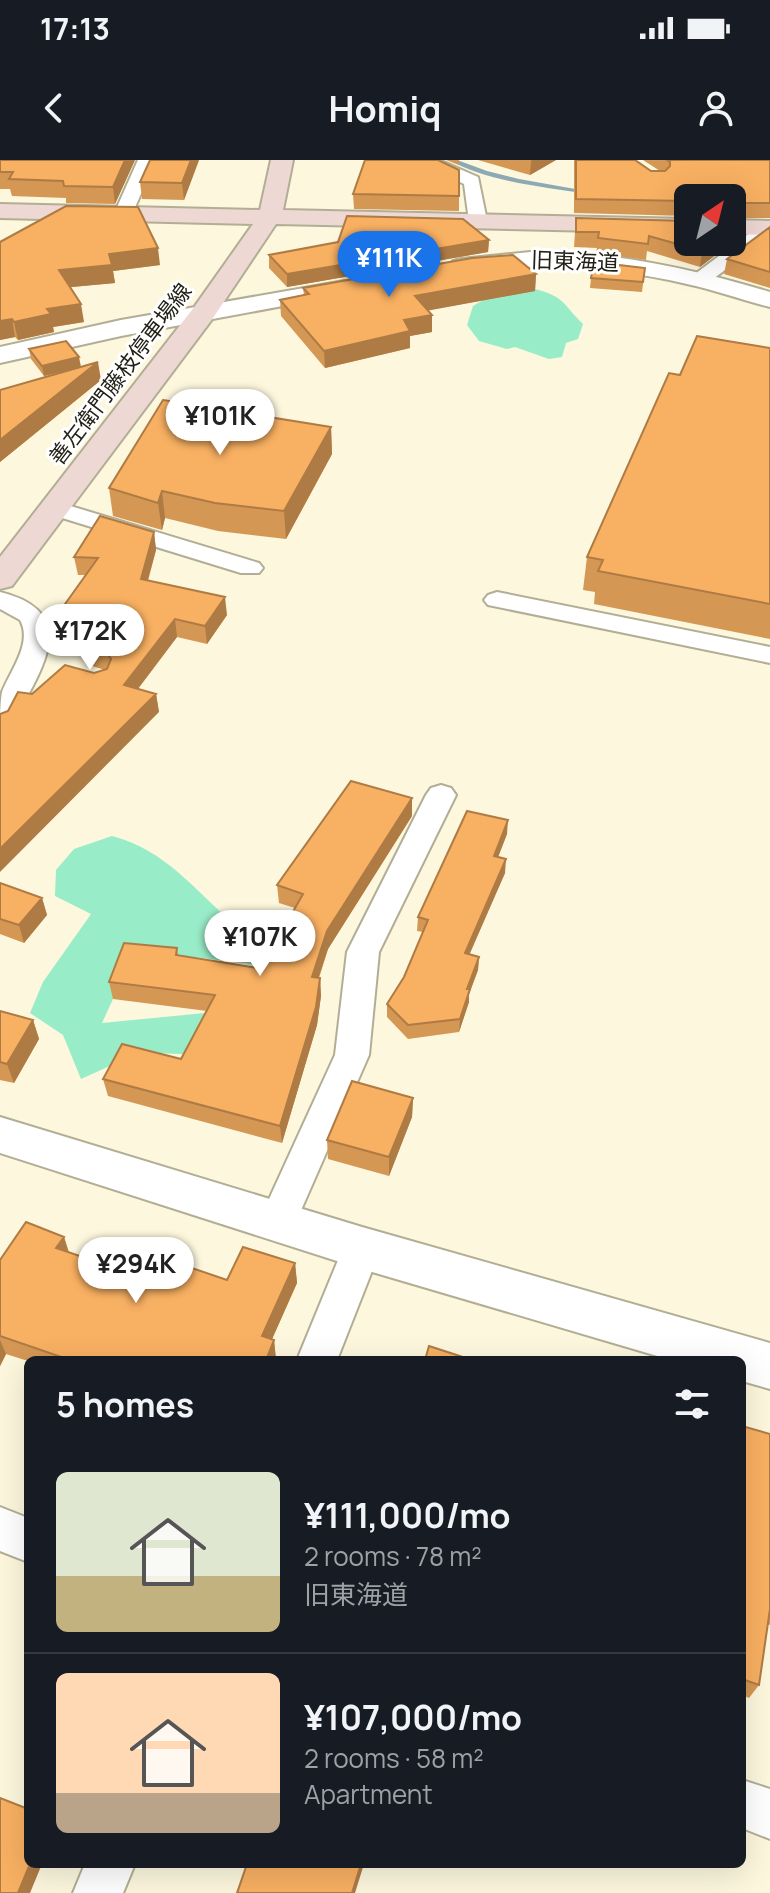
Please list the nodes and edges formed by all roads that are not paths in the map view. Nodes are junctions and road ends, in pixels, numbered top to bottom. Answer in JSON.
{"nodes":[{"id":1,"x":147,"y":160,"type":"edge"},
{"id":2,"x":282,"y":160,"type":"edge"},
{"id":3,"x":424,"y":160,"type":"edge"},
{"id":4,"x":246,"y":188,"type":"dead end"},
{"id":5,"x":0,"y":211,"type":"edge"},
{"id":6,"x":123,"y":214,"type":"junction"},
{"id":7,"x":239,"y":216,"type":"junction"},
{"id":8,"x":270,"y":216,"type":"junction"},
{"id":9,"x":478,"y":221,"type":"junction"},
{"id":10,"x":674,"y":226,"type":"edge"},
{"id":11,"x":746,"y":227,"type":"edge"},
{"id":12,"x":770,"y":228,"type":"edge"},
{"id":13,"x":222,"y":239,"type":"dead end"},
{"id":14,"x":440,"y":270,"type":"edge"},
{"id":15,"x":702,"y":278,"type":"junction"},
{"id":16,"x":363,"y":285,"type":"edge"},
{"id":17,"x":770,"y":300,"type":"edge"},
{"id":18,"x":182,"y":310,"type":"junction"},
{"id":19,"x":0,"y":355,"type":"edge"},
{"id":20,"x":134,"y":357,"type":"dead end"},
{"id":21,"x":54,"y":508,"type":"junction"},
{"id":22,"x":250,"y":568,"type":"dead end"},
{"id":23,"x":0,"y":579,"type":"edge"},
{"id":24,"x":0,"y":600,"type":"edge"},
{"id":25,"x":497,"y":600,"type":"dead end"},
{"id":26,"x":770,"y":655,"type":"edge"},
{"id":27,"x":28,"y":663,"type":"junction"},
{"id":28,"x":60,"y":668,"type":"edge"},
{"id":29,"x":0,"y":722,"type":"edge"},
{"id":30,"x":441,"y":795,"type":"dead end"},
{"id":31,"x":0,"y":1135,"type":"edge"},
{"id":32,"x":278,"y":1221,"type":"junction"},
{"id":33,"x":362,"y":1248,"type":"junction"},
{"id":34,"x":319,"y":1356,"type":"edge"},
{"id":35,"x":735,"y":1356,"type":"edge"},
{"id":36,"x":746,"y":1359,"type":"edge"},
{"id":37,"x":770,"y":1366,"type":"edge"},
{"id":38,"x":0,"y":1529,"type":"edge"},
{"id":39,"x":24,"y":1538,"type":"edge"},
{"id":40,"x":746,"y":1805,"type":"edge"},
{"id":41,"x":770,"y":1814,"type":"edge"},
{"id":42,"x":108,"y":1868,"type":"edge"},
{"id":43,"x":98,"y":1893,"type":"edge"}],
"edges":[{"from":1,"to":6,"type":"street"},
{"from":2,"to":8,"type":"main road"},
{"from":3,"to":9,"type":"street"},
{"from":4,"to":7,"type":"main road"},
{"from":5,"to":6,"type":"main road"},
{"from":6,"to":7,"type":"main road"},
{"from":7,"to":8,"type":"main road"},
{"from":7,"to":13,"type":"main road"},
{"from":8,"to":9,"type":"main road"},
{"from":8,"to":18,"type":"main road","name":"善左衛門藤枝停車場線"},
{"from":9,"to":10,"type":"main road"},
{"from":11,"to":12,"type":"main road"},
{"from":12,"to":15,"type":"street"},
{"from":14,"to":15,"type":"street","name":"旧東海道"},
{"from":15,"to":17,"type":"street","name":"旧東海道"},
{"from":16,"to":18,"type":"street"},
{"from":18,"to":19,"type":"street"},
{"from":18,"to":20,"type":"main road","name":"善左衛門藤枝停車場線"},
{"from":18,"to":21,"type":"main road","name":"善左衛門藤枝停車場線"},
{"from":21,"to":22,"type":"street"},
{"from":21,"to":23,"type":"main road","name":"善左衛門藤枝停車場線"},
{"from":24,"to":27,"type":"street"},
{"from":25,"to":26,"type":"street"},
{"from":27,"to":28,"type":"street"},
{"from":27,"to":29,"type":"street"},
{"from":30,"to":32,"type":"street"},
{"from":31,"to":32,"type":"street"},
{"from":32,"to":33,"type":"street"},
{"from":33,"to":34,"type":"street"},
{"from":33,"to":35,"type":"street"},
{"from":36,"to":37,"type":"street"},
{"from":38,"to":39,"type":"street"},
{"from":40,"to":41,"type":"street"},
{"from":42,"to":43,"type":"street"}]}
